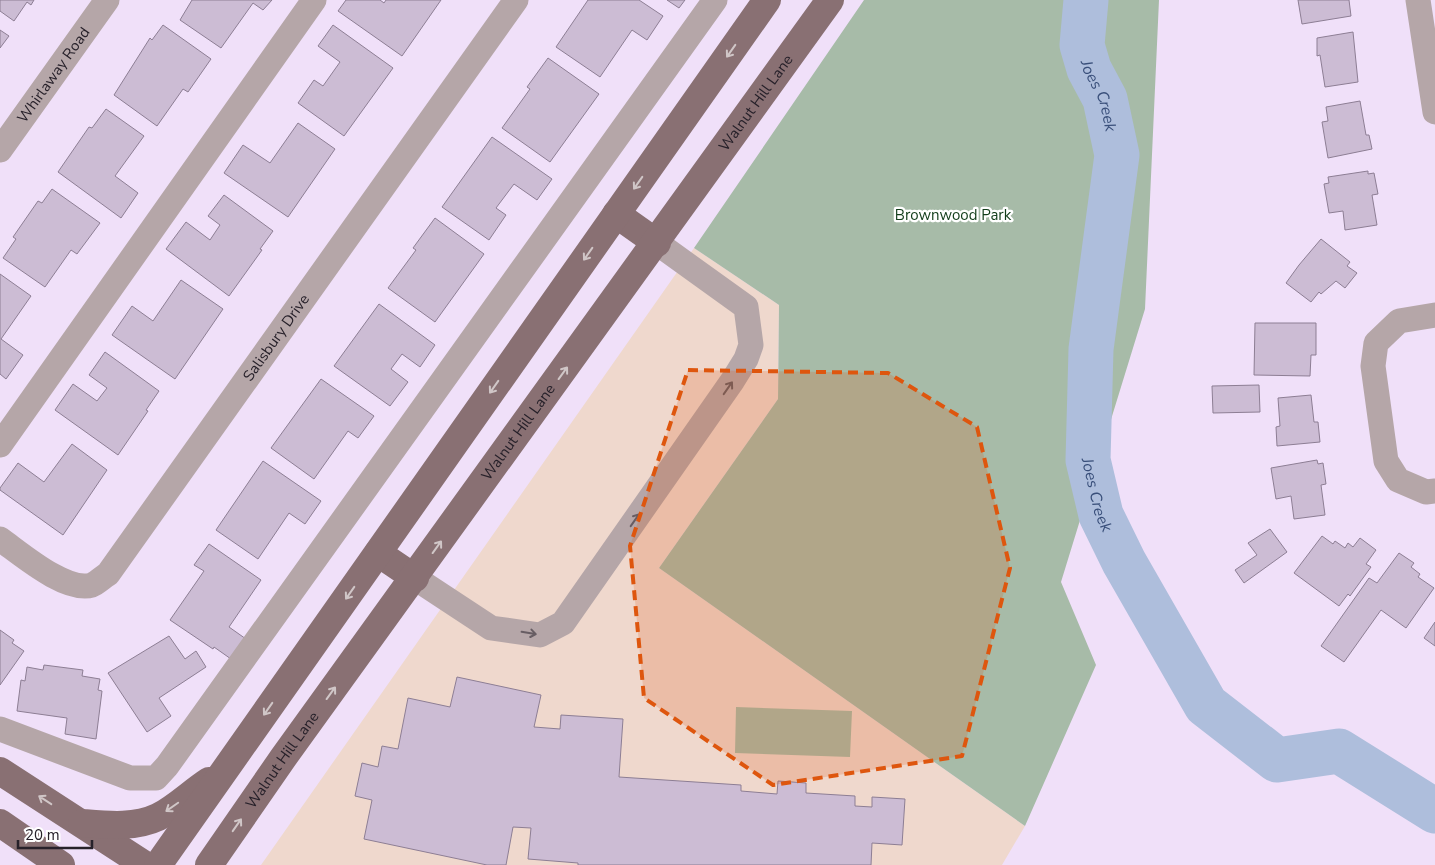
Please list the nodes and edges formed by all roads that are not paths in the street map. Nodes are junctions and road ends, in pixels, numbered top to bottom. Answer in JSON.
{"nodes":[{"id":1,"x":107,"y":0,"type":"edge"},
{"id":2,"x":314,"y":0,"type":"edge"},
{"id":3,"x":516,"y":0,"type":"edge"},
{"id":4,"x":715,"y":0,"type":"edge"},
{"id":5,"x":767,"y":0,"type":"edge"},
{"id":6,"x":830,"y":0,"type":"edge"},
{"id":7,"x":1418,"y":0,"type":"edge"},
{"id":8,"x":1435,"y":112,"type":"edge"},
{"id":9,"x":0,"y":150,"type":"edge"},
{"id":10,"x":616,"y":214,"type":"junction"},
{"id":11,"x":657,"y":243,"type":"junction"},
{"id":12,"x":1435,"y":315,"type":"edge"},
{"id":13,"x":0,"y":445,"type":"edge"},
{"id":14,"x":1435,"y":491,"type":"edge"},
{"id":15,"x":0,"y":539,"type":"edge"},
{"id":16,"x":378,"y":553,"type":"junction"},
{"id":17,"x":415,"y":578,"type":"junction"},
{"id":18,"x":0,"y":729,"type":"edge"},
{"id":19,"x":226,"y":768,"type":"junction"},
{"id":20,"x":0,"y":771,"type":"edge"},
{"id":21,"x":0,"y":823,"type":"edge"},
{"id":22,"x":79,"y":823,"type":"junction"},
{"id":23,"x":61,"y":865,"type":"edge"},
{"id":24,"x":144,"y":865,"type":"edge"},
{"id":25,"x":158,"y":865,"type":"edge"},
{"id":26,"x":209,"y":865,"type":"edge"}],
"edges":[{"from":1,"to":9,"type":"street","name":"Whirlaway Road"},
{"from":2,"to":13,"type":"street"},
{"from":3,"to":15,"type":"street","name":"Salisbury Drive"},
{"from":4,"to":18,"type":"street"},
{"from":5,"to":10,"type":"main road","one_way":true},
{"from":6,"to":11,"type":"main road","name":"Walnut Hill Lane"},
{"from":7,"to":8,"type":"street"},
{"from":10,"to":11,"type":"main road"},
{"from":10,"to":16,"type":"main road","one_way":true},
{"from":17,"to":11,"type":"main road","name":"Walnut Hill Lane","one_way":true},
{"from":17,"to":11,"type":"street","one_way":true},
{"from":12,"to":14,"type":"street"},
{"from":16,"to":17,"type":"main road"},
{"from":16,"to":19,"type":"main road","one_way":true},
{"from":26,"to":17,"type":"main road","name":"Walnut Hill Lane","one_way":true},
{"from":19,"to":22,"type":"main road","one_way":true},
{"from":19,"to":25,"type":"main road"},
{"from":22,"to":20,"type":"main road","one_way":true},
{"from":21,"to":23,"type":"main road"},
{"from":22,"to":24,"type":"main road"}]}
